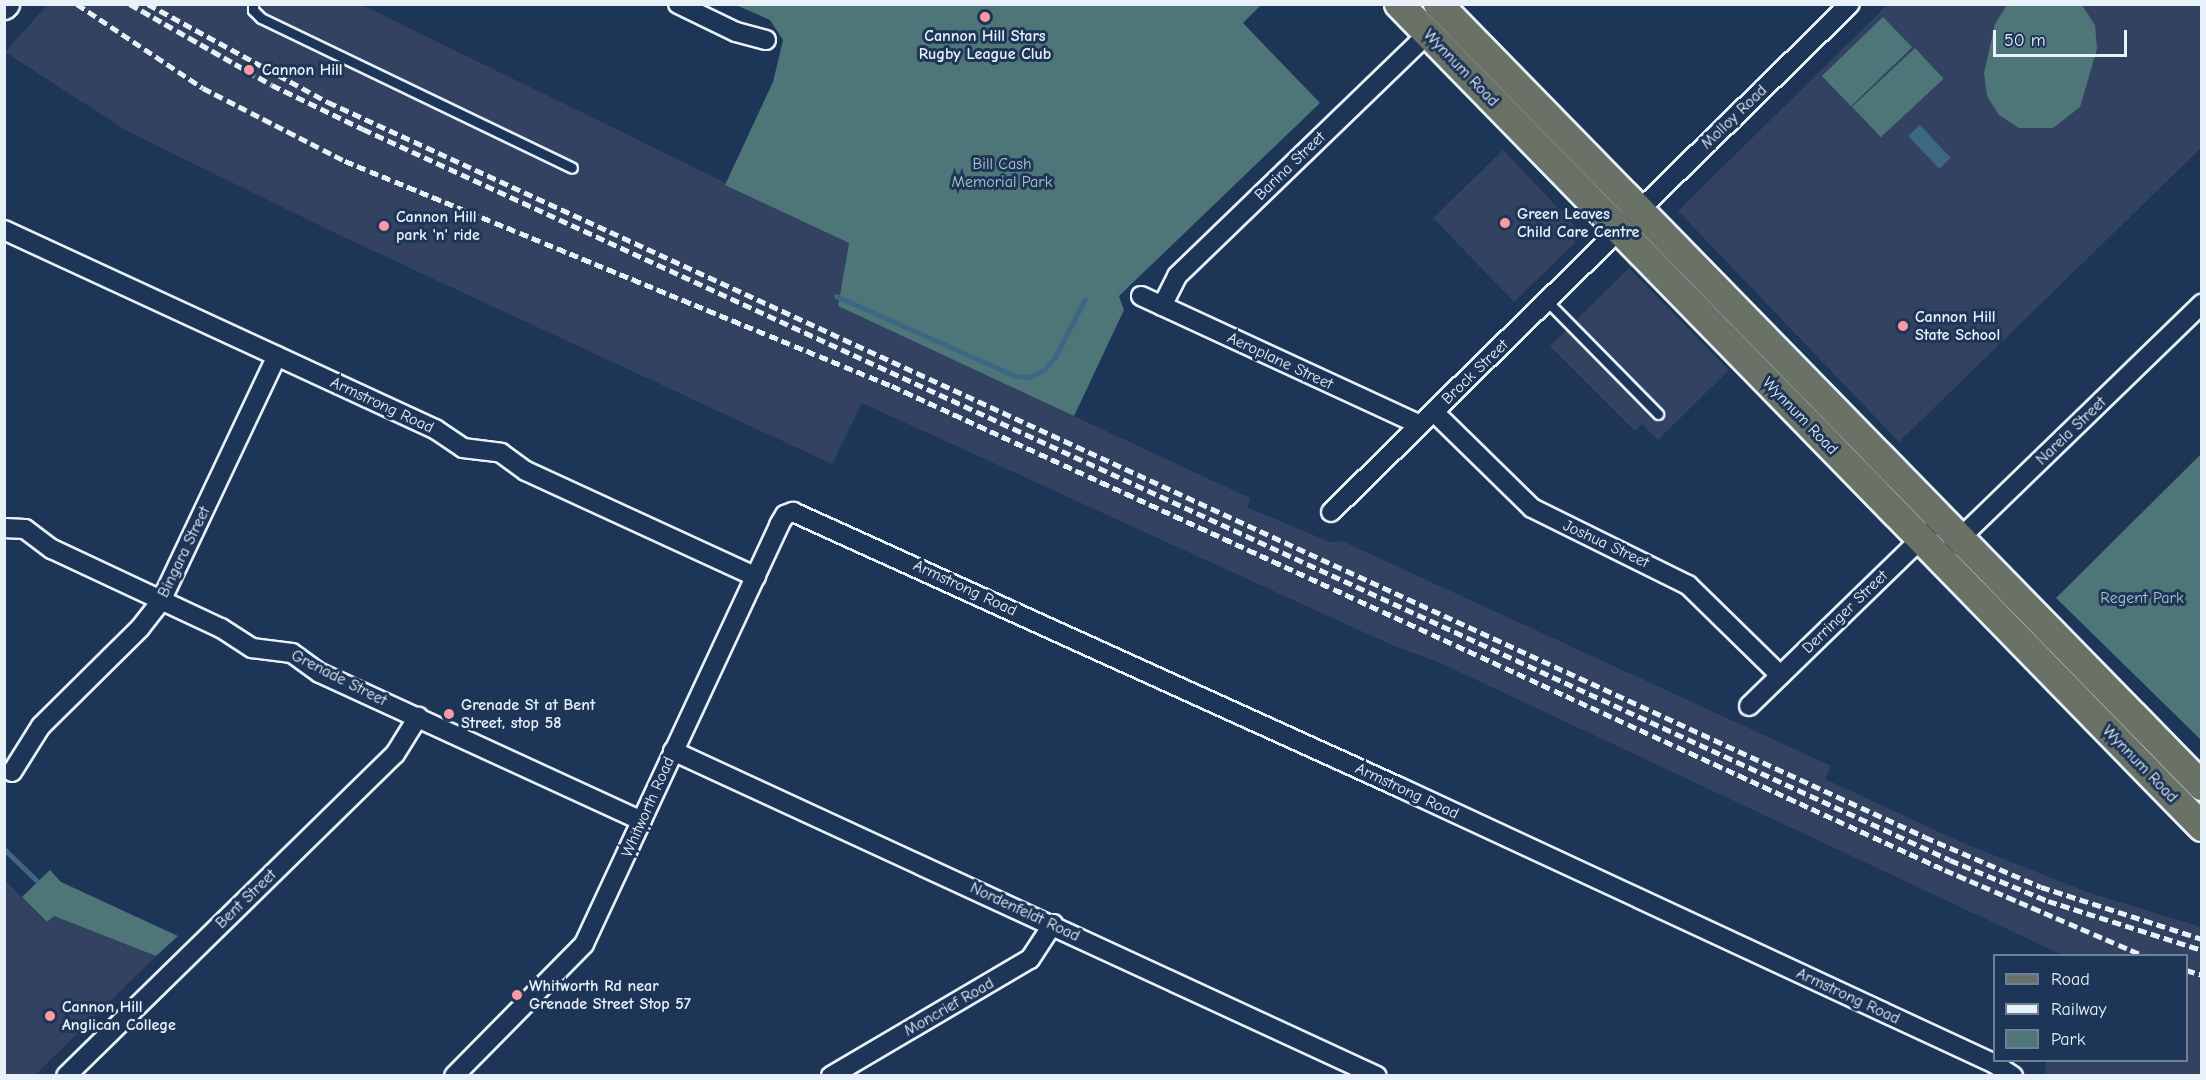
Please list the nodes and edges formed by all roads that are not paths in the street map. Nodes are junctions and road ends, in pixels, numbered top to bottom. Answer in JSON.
{"nodes":[{"id":1,"x":253,"y":4,"type":"edge"},
{"id":2,"x":678,"y":4,"type":"edge"},
{"id":3,"x":1399,"y":4,"type":"edge"},
{"id":4,"x":1438,"y":4,"type":"edge"},
{"id":5,"x":1837,"y":9,"type":"edge"},
{"id":6,"x":1428,"y":34,"type":"junction"},
{"id":7,"x":766,"y":40,"type":"dead end"},
{"id":8,"x":572,"y":168,"type":"dead end"},
{"id":9,"x":1640,"y":209,"type":"junction"},
{"id":10,"x":4,"y":230,"type":"edge"},
{"id":11,"x":1619,"y":231,"type":"junction"},
{"id":12,"x":1141,"y":296,"type":"dead end"},
{"id":13,"x":1548,"y":302,"type":"junction"},
{"id":14,"x":2202,"y":304,"type":"edge"},
{"id":15,"x":1162,"y":306,"type":"junction"},
{"id":16,"x":277,"y":356,"type":"junction"},
{"id":17,"x":1434,"y":412,"type":"junction"},
{"id":18,"x":1658,"y":414,"type":"dead end"},
{"id":19,"x":1420,"y":425,"type":"junction"},
{"id":20,"x":798,"y":512,"type":"joint"},
{"id":21,"x":1331,"y":512,"type":"dead end"},
{"id":22,"x":4,"y":528,"type":"edge"},
{"id":23,"x":1951,"y":528,"type":"junction"},
{"id":24,"x":1930,"y":548,"type":"junction"},
{"id":25,"x":756,"y":577,"type":"junction"},
{"id":26,"x":161,"y":601,"type":"junction"},
{"id":27,"x":1780,"y":675,"type":"junction"},
{"id":28,"x":1749,"y":706,"type":"dead end"},
{"id":29,"x":418,"y":717,"type":"junction"},
{"id":30,"x":673,"y":751,"type":"junction"},
{"id":31,"x":8,"y":773,"type":"edge"},
{"id":32,"x":2202,"y":786,"type":"edge"},
{"id":33,"x":642,"y":821,"type":"junction"},
{"id":34,"x":2202,"y":827,"type":"edge"},
{"id":35,"x":1053,"y":924,"type":"junction"},
{"id":36,"x":66,"y":1076,"type":"edge"},
{"id":37,"x":454,"y":1076,"type":"edge"},
{"id":38,"x":831,"y":1076,"type":"edge"},
{"id":39,"x":1377,"y":1076,"type":"edge"},
{"id":40,"x":2013,"y":1076,"type":"edge"}],
"edges":[{"from":1,"to":8,"type":"lane"},
{"from":2,"to":7,"type":"street"},
{"from":3,"to":6,"type":"main road","name":"Wynnum Road"},
{"from":4,"to":9,"type":"main road","name":"Wynnum Road"},
{"from":5,"to":9,"type":"street","name":"Molloy Road"},
{"from":6,"to":11,"type":"main road","name":"Wynnum Road"},
{"from":6,"to":15,"type":"street","name":"Barina Street"},
{"from":9,"to":11,"type":"street","name":"Molloy Road"},
{"from":9,"to":23,"type":"main road","name":"Wynnum Road"},
{"from":10,"to":16,"type":"street","name":"Armstrong Road"},
{"from":11,"to":13,"type":"street","name":"Brock Street"},
{"from":11,"to":24,"type":"main road","name":"Wynnum Road"},
{"from":12,"to":15,"type":"street","name":"Aeroplane Street"},
{"from":13,"to":17,"type":"street","name":"Brock Street"},
{"from":13,"to":18,"type":"lane"},
{"from":14,"to":23,"type":"street","name":"Narela Street"},
{"from":15,"to":19,"type":"street","name":"Aeroplane Street"},
{"from":16,"to":25,"type":"street","name":"Armstrong Road"},
{"from":16,"to":26,"type":"street","name":"Bingara Street"},
{"from":17,"to":19,"type":"street","name":"Brock Street"},
{"from":17,"to":27,"type":"street","name":"Joshua Street"},
{"from":19,"to":21,"type":"street","name":"Brock Street"},
{"from":20,"to":25,"type":"street","name":"Whitworth Road"},
{"from":20,"to":40,"type":"street","name":"Armstrong Road"},
{"from":22,"to":26,"type":"street","name":"Grenade Street"},
{"from":23,"to":24,"type":"street","name":"Derringer Street"},
{"from":23,"to":24,"type":"street","name":"Narela Street"},
{"from":23,"to":32,"type":"main road","name":"Wynnum Road"},
{"from":24,"to":27,"type":"street","name":"Derringer Street"},
{"from":24,"to":34,"type":"main road","name":"Wynnum Road"},
{"from":25,"to":30,"type":"street","name":"Whitworth Road"},
{"from":26,"to":29,"type":"street","name":"Grenade Street"},
{"from":26,"to":31,"type":"street","name":"Bingara Street"},
{"from":27,"to":28,"type":"street","name":"Derringer Street"},
{"from":29,"to":33,"type":"street","name":"Grenade Street"},
{"from":29,"to":36,"type":"street","name":"Bent Street"},
{"from":30,"to":33,"type":"street","name":"Whitworth Road"},
{"from":30,"to":35,"type":"street","name":"Nordenfeldt Road"},
{"from":33,"to":37,"type":"street","name":"Whitworth Road"},
{"from":35,"to":38,"type":"street","name":"Moncrief Road"},
{"from":35,"to":39,"type":"street","name":"Nordenfeldt Road"}]}
